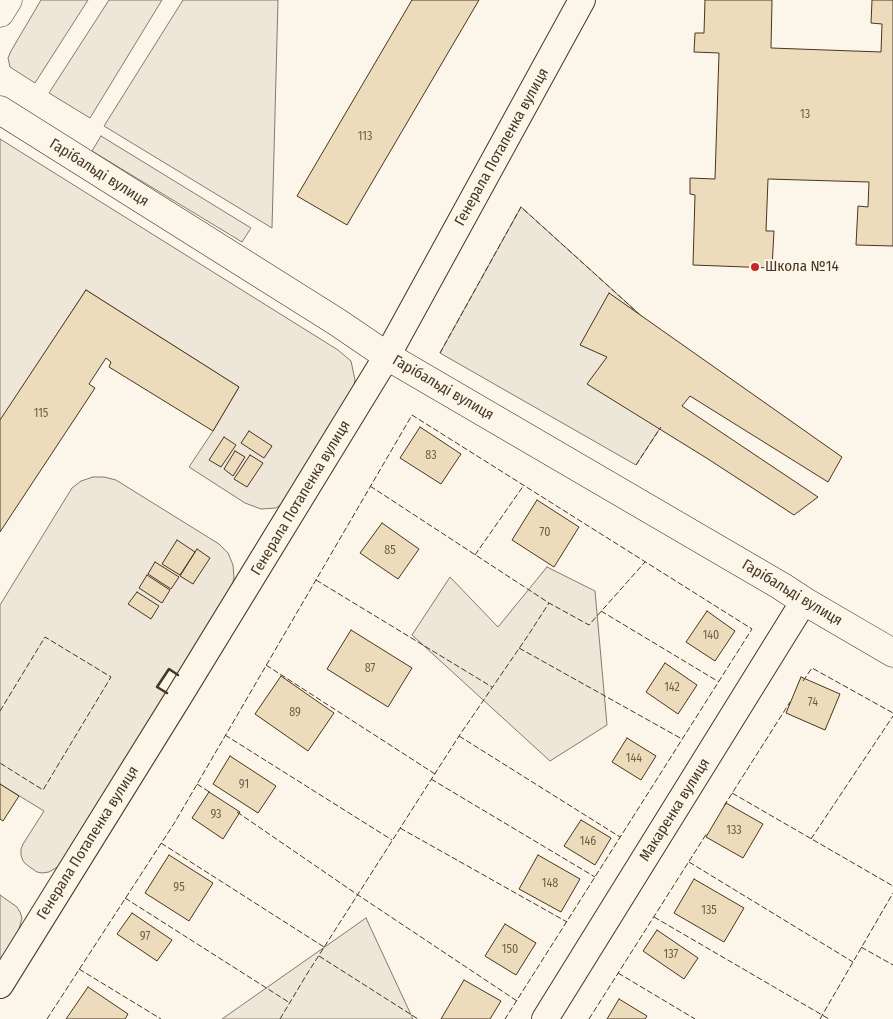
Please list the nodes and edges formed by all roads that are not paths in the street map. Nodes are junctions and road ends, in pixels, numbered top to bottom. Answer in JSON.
{"nodes":[{"id":1,"x":8,"y":0,"type":"edge"},
{"id":2,"x":582,"y":0,"type":"edge"},
{"id":3,"x":0,"y":13,"type":"edge"},
{"id":4,"x":0,"y":110,"type":"edge"},
{"id":5,"x":387,"y":356,"type":"junction"},
{"id":6,"x":804,"y":601,"type":"junction"},
{"id":7,"x":893,"y":653,"type":"edge"},
{"id":8,"x":0,"y":985,"type":"edge"},
{"id":9,"x":545,"y":1019,"type":"edge"}],
"edges":[{"from":1,"to":3,"type":"street"},
{"from":2,"to":5,"type":"street","name":"Генерала Потапенка вулиця"},
{"from":4,"to":5,"type":"street","name":"Гарібальді вулиця"},
{"from":5,"to":6,"type":"street","name":"Гарібальді вулиця"},
{"from":5,"to":8,"type":"street","name":"Генерала Потапенка вулиця"},
{"from":6,"to":7,"type":"street","name":"Гарібальді вулиця"},
{"from":6,"to":9,"type":"street","name":"Макаренка вулиця"}]}
